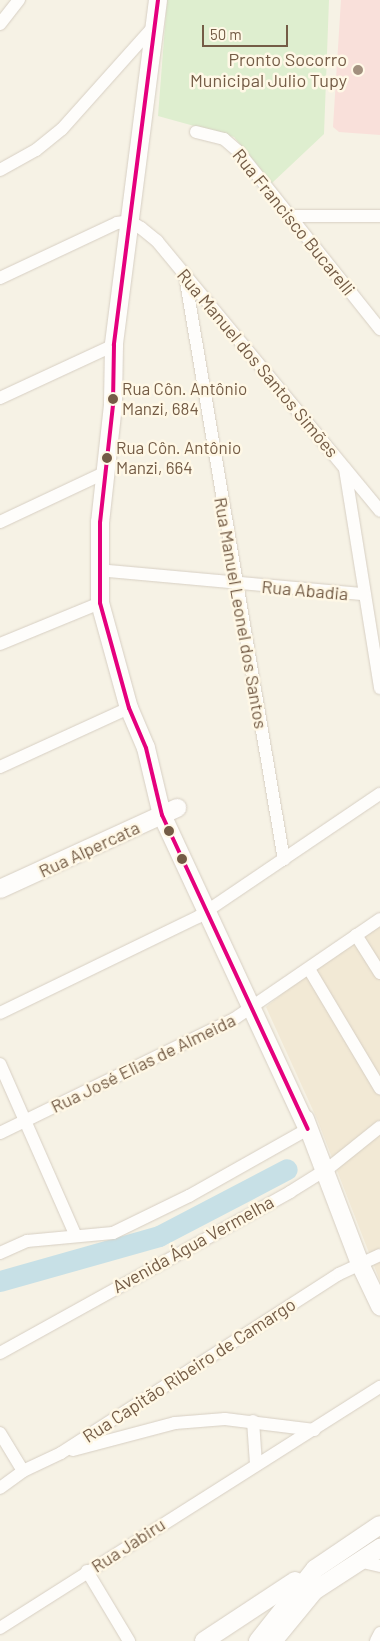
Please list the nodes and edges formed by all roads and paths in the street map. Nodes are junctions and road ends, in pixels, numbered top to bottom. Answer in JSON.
{"nodes":[{"id":1,"x":19,"y":0,"type":"edge"},
{"id":2,"x":158,"y":0,"type":"edge"},
{"id":3,"x":0,"y":24,"type":"edge"},
{"id":4,"x":154,"y":26,"type":"junction"},
{"id":5,"x":196,"y":132,"type":"dead end"},
{"id":6,"x":0,"y":170,"type":"edge"},
{"id":7,"x":290,"y":216,"type":"junction"},
{"id":8,"x":380,"y":216,"type":"edge"},
{"id":9,"x":129,"y":221,"type":"junction"},
{"id":10,"x":185,"y":276,"type":"junction"},
{"id":11,"x":0,"y":278,"type":"edge"},
{"id":12,"x":380,"y":329,"type":"edge"},
{"id":13,"x":114,"y":345,"type":"junction"},
{"id":14,"x":0,"y":398,"type":"edge"},
{"id":15,"x":345,"y":467,"type":"junction"},
{"id":16,"x":104,"y":473,"type":"junction"},
{"id":17,"x":380,"y":512,"type":"edge"},
{"id":18,"x":0,"y":522,"type":"edge"},
{"id":19,"x":98,"y":570,"type":"junction"},
{"id":20,"x":236,"y":584,"type":"junction"},
{"id":21,"x":364,"y":594,"type":"junction"},
{"id":22,"x":100,"y":603,"type":"junction"},
{"id":23,"x":0,"y":644,"type":"edge"},
{"id":24,"x":380,"y":688,"type":"edge"},
{"id":25,"x":129,"y":708,"type":"junction"},
{"id":26,"x":0,"y":767,"type":"edge"},
{"id":27,"x":380,"y":794,"type":"edge"},
{"id":28,"x":169,"y":812,"type":"junction"},
{"id":29,"x":284,"y":860,"type":"junction"},
{"id":30,"x":0,"y":889,"type":"edge"},
{"id":31,"x":205,"y":913,"type":"junction"},
{"id":32,"x":380,"y":919,"type":"edge"},
{"id":33,"x":356,"y":935,"type":"junction"},
{"id":34,"x":309,"y":969,"type":"junction"},
{"id":35,"x":380,"y":974,"type":"edge"},
{"id":36,"x":251,"y":1009,"type":"junction"},
{"id":37,"x":0,"y":1014,"type":"edge"},
{"id":38,"x":0,"y":1064,"type":"edge"},
{"id":39,"x":380,"y":1088,"type":"edge"},
{"id":40,"x":26,"y":1121,"type":"junction"},
{"id":41,"x":380,"y":1127,"type":"edge"},
{"id":42,"x":308,"y":1129,"type":"junction"},
{"id":43,"x":0,"y":1134,"type":"edge"},
{"id":44,"x":324,"y":1172,"type":"junction"},
{"id":45,"x":76,"y":1234,"type":"junction"},
{"id":46,"x":0,"y":1253,"type":"edge"},
{"id":47,"x":380,"y":1255,"type":"edge"},
{"id":48,"x":360,"y":1264,"type":"junction"},
{"id":49,"x":380,"y":1306,"type":"edge"},
{"id":50,"x":0,"y":1353,"type":"edge"},
{"id":51,"x":380,"y":1387,"type":"edge"},
{"id":52,"x":253,"y":1421,"type":"junction"},
{"id":53,"x":314,"y":1430,"type":"junction"},
{"id":54,"x":0,"y":1433,"type":"edge"},
{"id":55,"x":61,"y":1453,"type":"junction"},
{"id":56,"x":256,"y":1464,"type":"junction"},
{"id":57,"x":24,"y":1470,"type":"junction"},
{"id":58,"x":0,"y":1488,"type":"edge"},
{"id":59,"x":380,"y":1525,"type":"edge"},
{"id":60,"x":380,"y":1548,"type":"edge"},
{"id":61,"x":359,"y":1561,"type":"junction"},
{"id":62,"x":380,"y":1566,"type":"edge"},
{"id":63,"x":315,"y":1569,"type":"junction"},
{"id":64,"x":87,"y":1571,"type":"junction"},
{"id":65,"x":239,"y":1618,"type":"junction"},
{"id":66,"x":0,"y":1628,"type":"edge"},
{"id":67,"x":380,"y":1633,"type":"edge"},
{"id":68,"x":268,"y":1637,"type":"edge"},
{"id":69,"x":129,"y":1641,"type":"edge"},
{"id":70,"x":204,"y":1641,"type":"edge"},
{"id":71,"x":376,"y":1641,"type":"edge"}],
"edges":[{"from":1,"to":3,"type":"street"},
{"from":2,"to":4,"type":"street"},
{"from":4,"to":6,"type":"street"},
{"from":4,"to":9,"type":"street"},
{"from":5,"to":7,"type":"street","name":"Rua Francisco Bucarelli"},
{"from":7,"to":8,"type":"street"},
{"from":7,"to":12,"type":"street","name":"Rua Francisco Bucarelli"},
{"from":9,"to":10,"type":"street","name":"Rua Manuel dos Santos Simões"},
{"from":9,"to":11,"type":"street"},
{"from":9,"to":13,"type":"street"},
{"from":10,"to":15,"type":"street","name":"Rua Manuel dos Santos Simões"},
{"from":10,"to":20,"type":"street","name":"Rua Manuel Leonel dos Santos"},
{"from":13,"to":14,"type":"street"},
{"from":13,"to":16,"type":"street"},
{"from":15,"to":17,"type":"street","name":"Rua Manuel dos Santos Simões"},
{"from":15,"to":21,"type":"street"},
{"from":16,"to":18,"type":"street"},
{"from":16,"to":19,"type":"street"},
{"from":19,"to":20,"type":"street","name":"Rua Abadia"},
{"from":19,"to":22,"type":"street"},
{"from":20,"to":21,"type":"street","name":"Rua Abadia"},
{"from":20,"to":29,"type":"street","name":"Rua Manuel Leonel dos Santos"},
{"from":21,"to":24,"type":"street"},
{"from":22,"to":23,"type":"street"},
{"from":22,"to":25,"type":"street"},
{"from":25,"to":26,"type":"street"},
{"from":25,"to":28,"type":"street"},
{"from":27,"to":29,"type":"street"},
{"from":28,"to":30,"type":"street","name":"Rua Alpercata"},
{"from":28,"to":31,"type":"street"},
{"from":29,"to":31,"type":"street"},
{"from":31,"to":36,"type":"street"},
{"from":31,"to":37,"type":"street"},
{"from":32,"to":33,"type":"street","name":"Rua José Elias de Almeida"},
{"from":33,"to":34,"type":"street","name":"Rua José Elias de Almeida"},
{"from":33,"to":35,"type":"street"},
{"from":34,"to":36,"type":"street","name":"Rua José Elias de Almeida"},
{"from":34,"to":39,"type":"street"},
{"from":36,"to":40,"type":"street","name":"Rua José Elias de Almeida"},
{"from":36,"to":42,"type":"street"},
{"from":38,"to":40,"type":"street"},
{"from":40,"to":43,"type":"street","name":"Rua José Elias de Almeida"},
{"from":40,"to":45,"type":"street"},
{"from":41,"to":44,"type":"street","name":"Avenida Água Vermelha"},
{"from":42,"to":44,"type":"street"},
{"from":42,"to":45,"type":"street"},
{"from":44,"to":48,"type":"street"},
{"from":44,"to":50,"type":"street","name":"Avenida Água Vermelha"},
{"from":45,"to":46,"type":"street"},
{"from":47,"to":48,"type":"street","name":"Rua Capitão Ribeiro de Camargo"},
{"from":48,"to":49,"type":"street"},
{"from":48,"to":55,"type":"street","name":"Rua Capitão Ribeiro de Camargo"},
{"from":51,"to":53,"type":"street","name":"Rua Jabiru"},
{"from":52,"to":53,"type":"street"},
{"from":52,"to":55,"type":"street"},
{"from":52,"to":56,"type":"street"},
{"from":53,"to":56,"type":"street","name":"Rua Jabiru"},
{"from":54,"to":57,"type":"street"},
{"from":55,"to":57,"type":"street","name":"Rua Capitão Ribeiro de Camargo"},
{"from":56,"to":64,"type":"street","name":"Rua Jabiru"},
{"from":57,"to":58,"type":"street","name":"Rua Capitão Ribeiro de Camargo"},
{"from":59,"to":63,"type":"street"},
{"from":60,"to":61,"type":"street"},
{"from":61,"to":62,"type":"street"},
{"from":61,"to":68,"type":"street"},
{"from":63,"to":65,"type":"street"},
{"from":63,"to":68,"type":"street"},
{"from":64,"to":66,"type":"street","name":"Rua Jabiru"},
{"from":64,"to":69,"type":"street"},
{"from":65,"to":68,"type":"street"},
{"from":65,"to":70,"type":"street"},
{"from":67,"to":71,"type":"street"}]}
